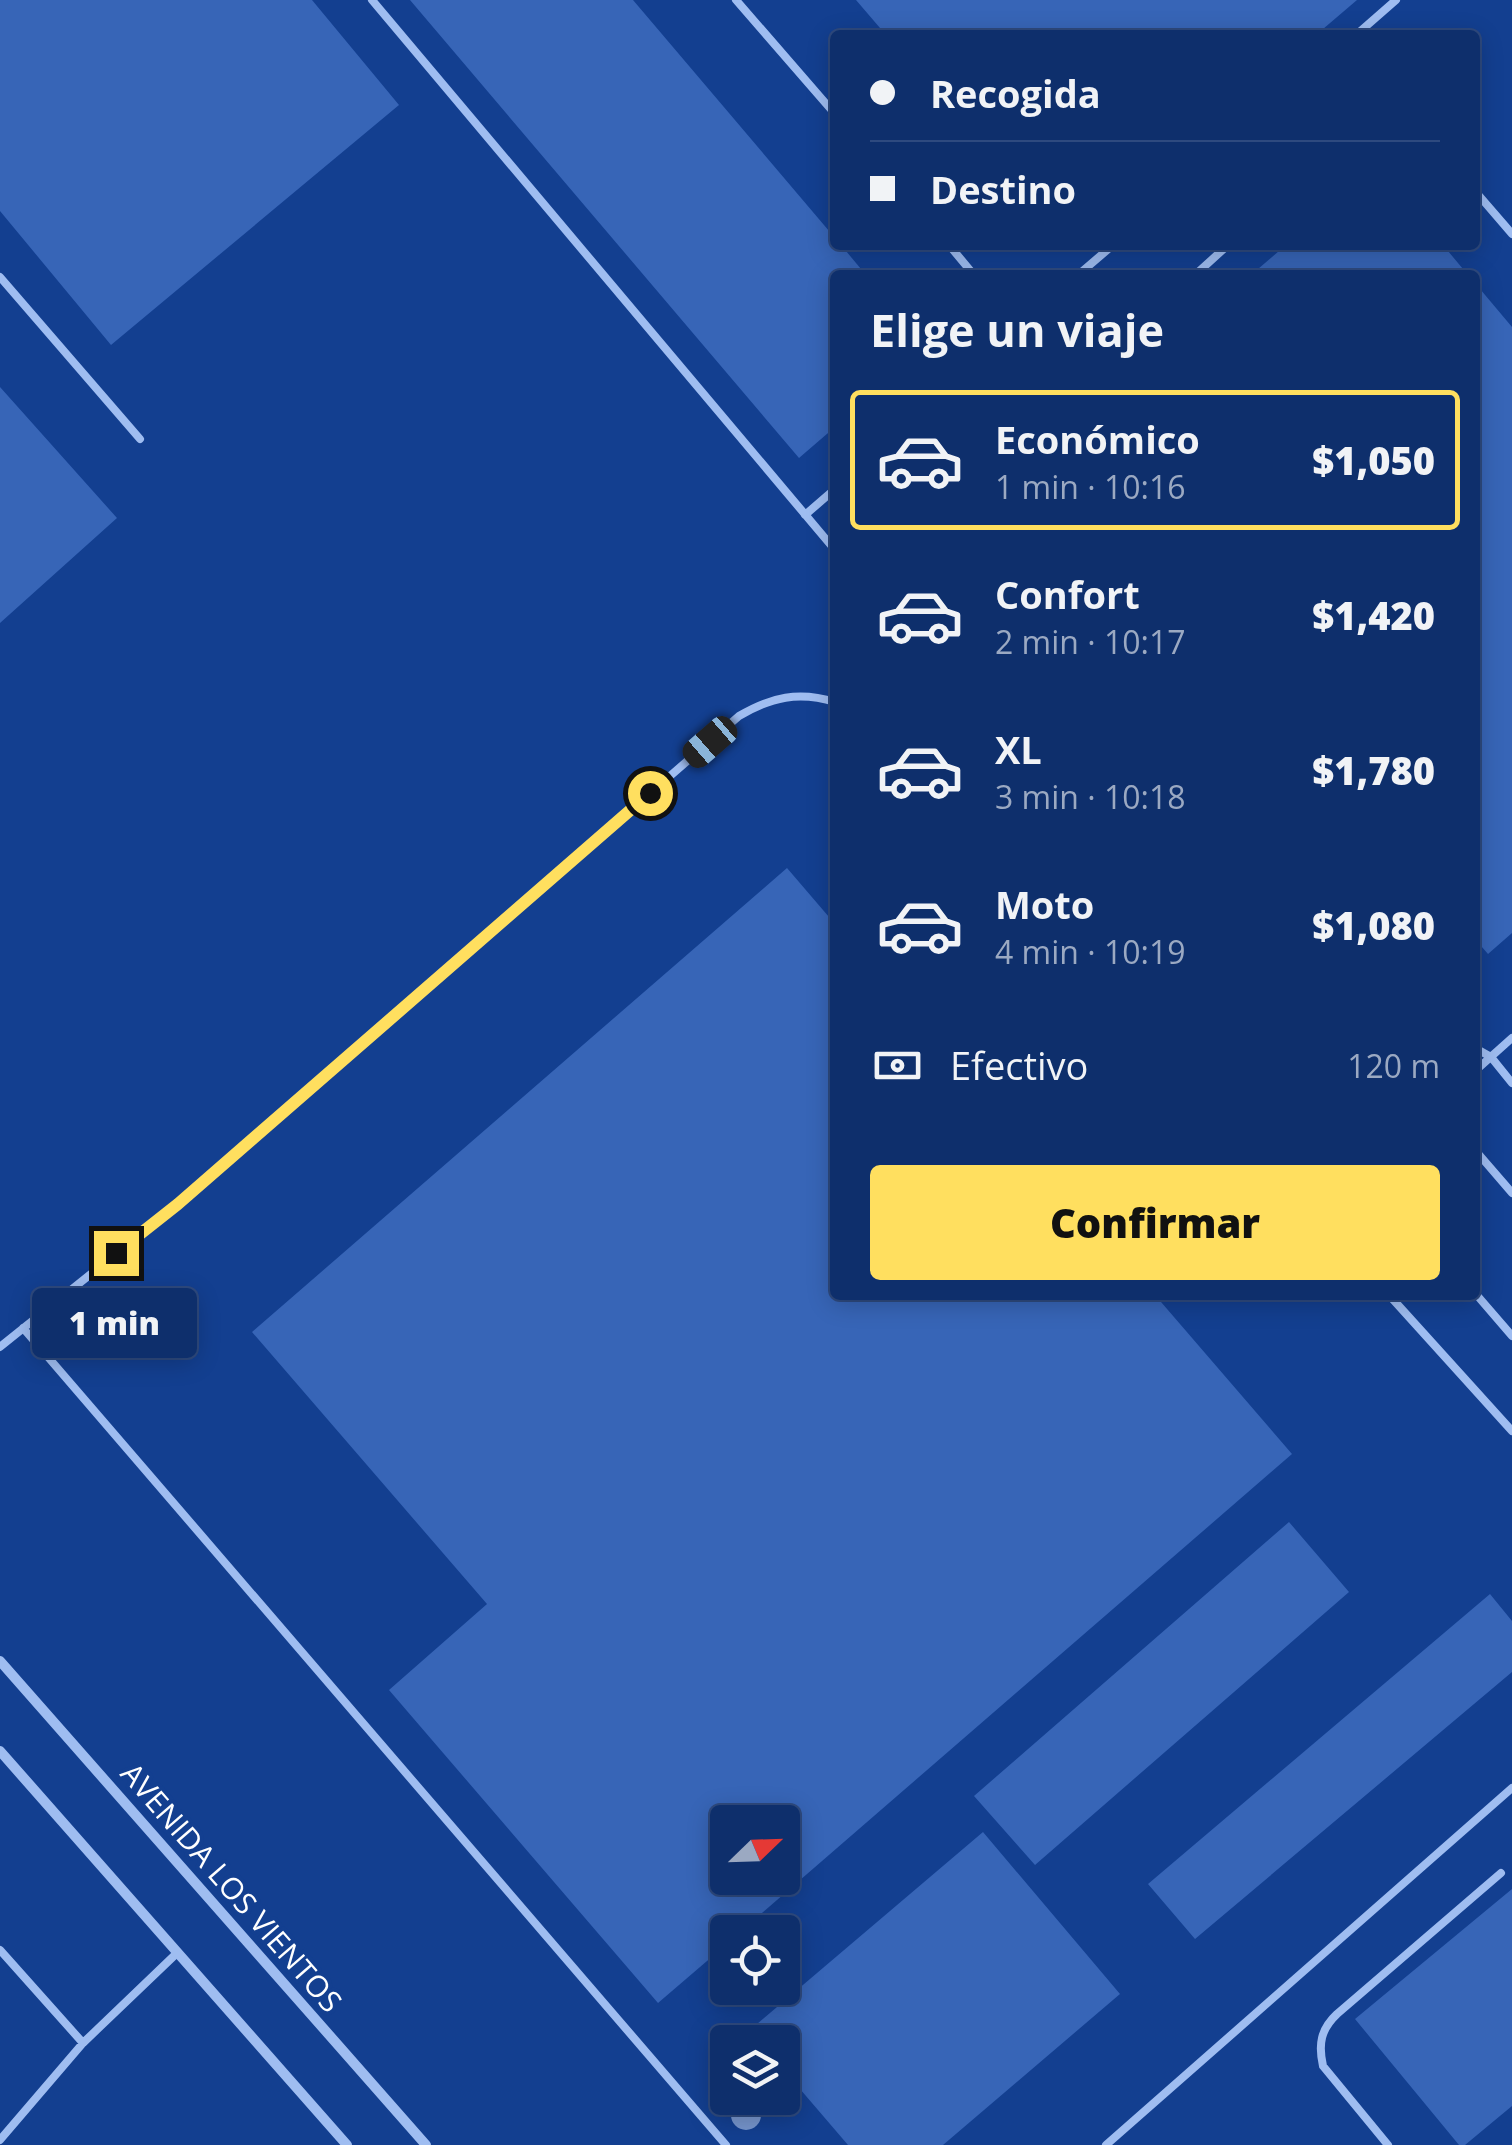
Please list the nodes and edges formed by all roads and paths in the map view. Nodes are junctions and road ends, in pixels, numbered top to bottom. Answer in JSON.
{"nodes":[{"id":1,"x":372,"y":0,"type":"edge"},
{"id":2,"x":736,"y":0,"type":"edge"},
{"id":3,"x":1396,"y":0,"type":"edge"},
{"id":4,"x":1362,"y":30,"type":"edge"},
{"id":5,"x":830,"y":108,"type":"edge"},
{"id":6,"x":1480,"y":197,"type":"edge"},
{"id":7,"x":1512,"y":234,"type":"edge"},
{"id":8,"x":952,"y":250,"type":"edge"},
{"id":9,"x":1107,"y":250,"type":"edge"},
{"id":10,"x":1222,"y":250,"type":"edge"},
{"id":11,"x":970,"y":270,"type":"edge"},
{"id":12,"x":1084,"y":270,"type":"edge"},
{"id":13,"x":1200,"y":270,"type":"edge"},
{"id":14,"x":0,"y":277,"type":"edge"},
{"id":15,"x":140,"y":439,"type":"dead end"},
{"id":16,"x":830,"y":493,"type":"edge"},
{"id":17,"x":805,"y":515,"type":"junction"},
{"id":18,"x":830,"y":544,"type":"edge"},
{"id":19,"x":830,"y":701,"type":"edge"},
{"id":20,"x":1512,"y":1038,"type":"edge"},
{"id":21,"x":1480,"y":1051,"type":"edge"},
{"id":22,"x":1491,"y":1057,"type":"junction"},
{"id":23,"x":1480,"y":1067,"type":"edge"},
{"id":24,"x":1512,"y":1082,"type":"edge"},
{"id":25,"x":1480,"y":1156,"type":"edge"},
{"id":26,"x":1512,"y":1192,"type":"edge"},
{"id":27,"x":1394,"y":1300,"type":"edge"},
{"id":28,"x":1480,"y":1300,"type":"edge"},
{"id":29,"x":23,"y":1328,"type":"junction"},
{"id":30,"x":1512,"y":1336,"type":"edge"},
{"id":31,"x":0,"y":1347,"type":"edge"},
{"id":32,"x":1512,"y":1431,"type":"edge"},
{"id":33,"x":0,"y":1661,"type":"edge"},
{"id":34,"x":0,"y":1751,"type":"edge"},
{"id":35,"x":1512,"y":1788,"type":"edge"},
{"id":36,"x":1501,"y":1873,"type":"dead end"},
{"id":37,"x":0,"y":1950,"type":"edge"},
{"id":38,"x":177,"y":1953,"type":"junction"},
{"id":39,"x":82,"y":2043,"type":"junction"},
{"id":40,"x":0,"y":2140,"type":"edge"},
{"id":41,"x":347,"y":2145,"type":"edge"},
{"id":42,"x":426,"y":2145,"type":"edge"},
{"id":43,"x":726,"y":2145,"type":"edge"},
{"id":44,"x":1106,"y":2145,"type":"edge"},
{"id":45,"x":1388,"y":2145,"type":"edge"}],
"edges":[{"from":1,"to":17,"type":"lane"},
{"from":2,"to":5,"type":"lane"},
{"from":3,"to":4,"type":"lane"},
{"from":6,"to":7,"type":"lane"},
{"from":8,"to":11,"type":"lane"},
{"from":9,"to":12,"type":"lane"},
{"from":10,"to":13,"type":"lane"},
{"from":14,"to":15,"type":"lane"},
{"from":16,"to":17,"type":"lane"},
{"from":17,"to":18,"type":"lane"},
{"from":19,"to":29,"type":"lane"},
{"from":20,"to":22,"type":"lane"},
{"from":21,"to":22,"type":"lane"},
{"from":22,"to":23,"type":"lane"},
{"from":22,"to":24,"type":"lane"},
{"from":25,"to":26,"type":"lane"},
{"from":27,"to":32,"type":"lane"},
{"from":28,"to":30,"type":"lane"},
{"from":29,"to":31,"type":"lane"},
{"from":29,"to":43,"type":"lane"},
{"from":33,"to":42,"type":"street","name":"AVENIDA LOS VIENTOS"},
{"from":34,"to":38,"type":"street"},
{"from":35,"to":44,"type":"lane"},
{"from":36,"to":45,"type":"lane"},
{"from":37,"to":39,"type":"lane"},
{"from":38,"to":39,"type":"lane"},
{"from":38,"to":41,"type":"street"},
{"from":39,"to":40,"type":"lane"}]}
